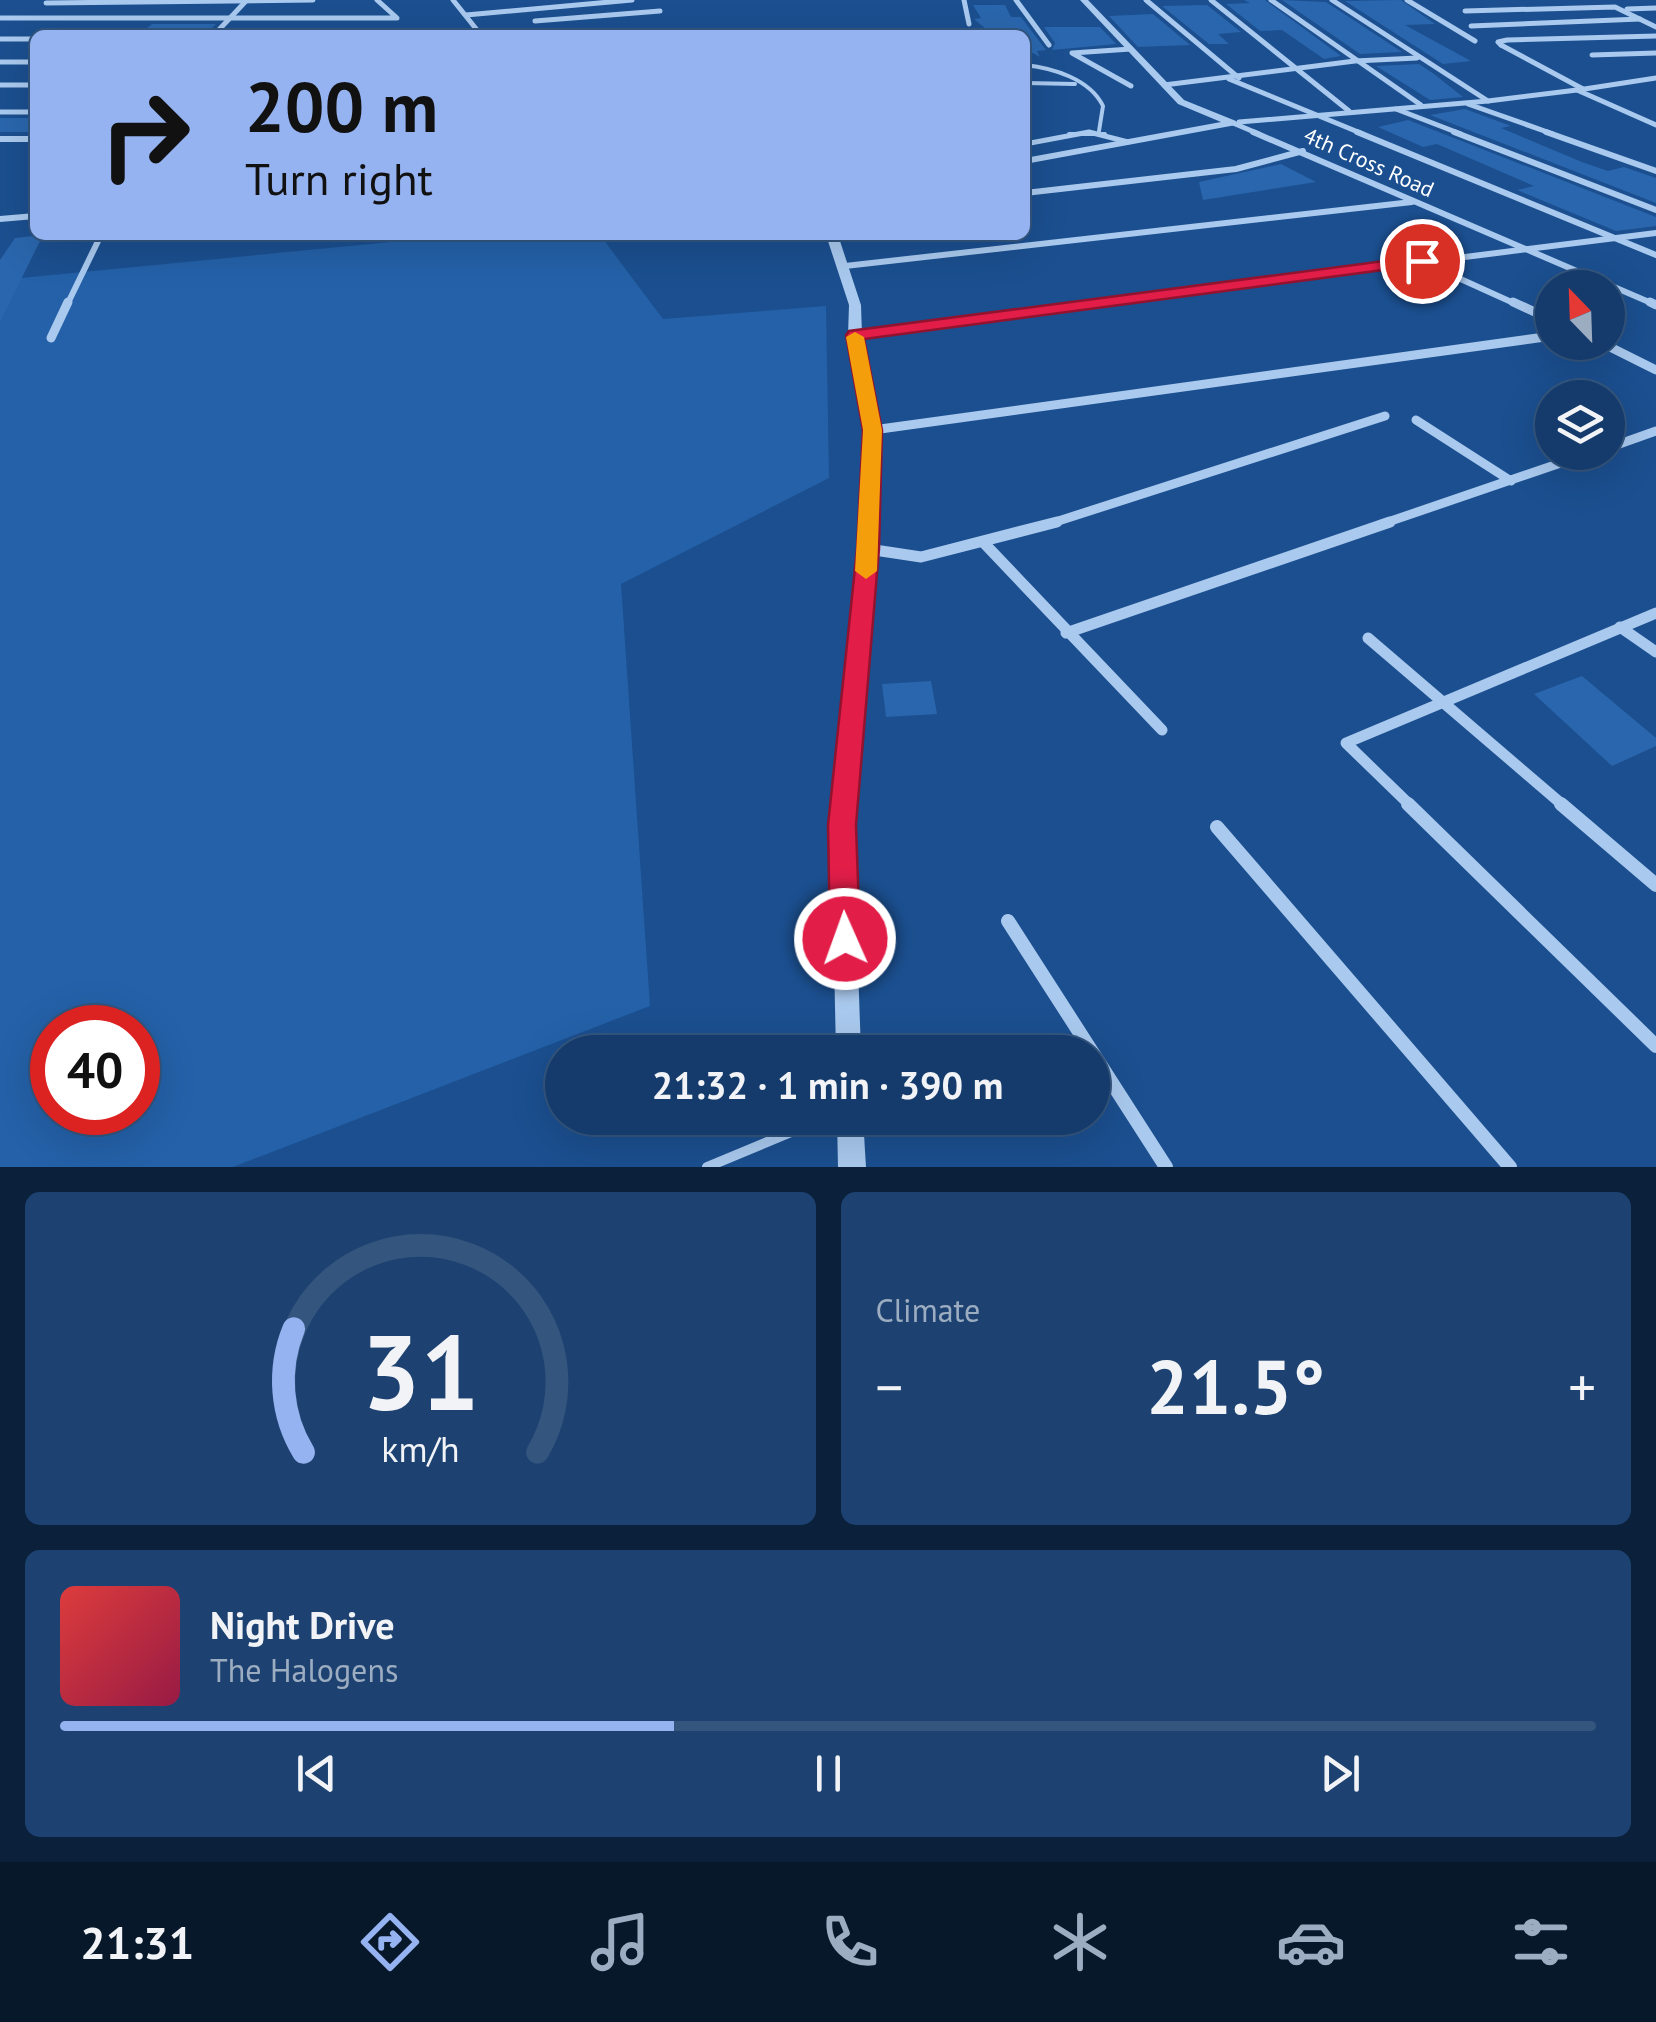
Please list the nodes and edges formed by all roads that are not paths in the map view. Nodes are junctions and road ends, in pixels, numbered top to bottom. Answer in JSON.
{"nodes":[{"id":1,"x":313,"y":0,"type":"edge"},
{"id":2,"x":376,"y":0,"type":"edge"},
{"id":3,"x":453,"y":0,"type":"edge"},
{"id":4,"x":632,"y":0,"type":"edge"},
{"id":5,"x":964,"y":0,"type":"edge"},
{"id":6,"x":1016,"y":0,"type":"edge"},
{"id":7,"x":1084,"y":0,"type":"edge"},
{"id":8,"x":1146,"y":0,"type":"edge"},
{"id":9,"x":1212,"y":0,"type":"edge"},
{"id":10,"x":1271,"y":0,"type":"edge"},
{"id":11,"x":1332,"y":0,"type":"edge"},
{"id":12,"x":1407,"y":0,"type":"edge"},
{"id":13,"x":246,"y":1,"type":"edge"},
{"id":14,"x":46,"y":3,"type":"dead end"},
{"id":15,"x":1656,"y":8,"type":"edge"},
{"id":16,"x":1622,"y":9,"type":"junction"},
{"id":17,"x":525,"y":10,"type":"junction"},
{"id":18,"x":1465,"y":11,"type":"dead end"},
{"id":19,"x":660,"y":12,"type":"dead end"},
{"id":20,"x":466,"y":15,"type":"junction"},
{"id":21,"x":0,"y":18,"type":"edge"},
{"id":22,"x":229,"y":18,"type":"junction"},
{"id":23,"x":1641,"y":19,"type":"junction"},
{"id":24,"x":535,"y":21,"type":"junction"},
{"id":25,"x":969,"y":24,"type":"dead end"},
{"id":26,"x":1471,"y":26,"type":"dead end"},
{"id":27,"x":1656,"y":27,"type":"edge"},
{"id":28,"x":218,"y":30,"type":"edge"},
{"id":29,"x":477,"y":30,"type":"edge"},
{"id":30,"x":543,"y":30,"type":"edge"},
{"id":31,"x":1656,"y":36,"type":"edge"},
{"id":32,"x":0,"y":39,"type":"edge"},
{"id":33,"x":30,"y":39,"type":"edge"},
{"id":34,"x":1475,"y":41,"type":"dead end"},
{"id":35,"x":1049,"y":45,"type":"dead end"},
{"id":36,"x":1131,"y":49,"type":"junction"},
{"id":37,"x":1656,"y":53,"type":"edge"},
{"id":38,"x":1592,"y":55,"type":"dead end"},
{"id":39,"x":1418,"y":58,"type":"junction"},
{"id":40,"x":1356,"y":61,"type":"junction"},
{"id":41,"x":0,"y":62,"type":"edge"},
{"id":42,"x":30,"y":62,"type":"edge"},
{"id":43,"x":1030,"y":66,"type":"edge"},
{"id":44,"x":1301,"y":70,"type":"junction"},
{"id":45,"x":1239,"y":78,"type":"junction"},
{"id":46,"x":1656,"y":78,"type":"edge"},
{"id":47,"x":1229,"y":80,"type":"junction"},
{"id":48,"x":1030,"y":83,"type":"edge"},
{"id":49,"x":1080,"y":84,"type":"junction"},
{"id":50,"x":0,"y":85,"type":"edge"},
{"id":51,"x":30,"y":85,"type":"edge"},
{"id":52,"x":1164,"y":85,"type":"junction"},
{"id":53,"x":1131,"y":86,"type":"dead end"},
{"id":54,"x":1580,"y":89,"type":"junction"},
{"id":55,"x":1488,"y":101,"type":"junction"},
{"id":56,"x":1463,"y":102,"type":"junction"},
{"id":57,"x":1421,"y":105,"type":"junction"},
{"id":58,"x":1396,"y":109,"type":"junction"},
{"id":59,"x":1349,"y":111,"type":"junction"},
{"id":60,"x":0,"y":112,"type":"edge"},
{"id":61,"x":30,"y":112,"type":"edge"},
{"id":62,"x":1311,"y":115,"type":"junction"},
{"id":63,"x":1233,"y":123,"type":"junction"},
{"id":64,"x":1656,"y":125,"type":"edge"},
{"id":65,"x":1099,"y":131,"type":"junction"},
{"id":66,"x":0,"y":139,"type":"edge"},
{"id":67,"x":30,"y":139,"type":"edge"},
{"id":68,"x":1128,"y":142,"type":"junction"},
{"id":69,"x":1030,"y":143,"type":"edge"},
{"id":70,"x":1303,"y":150,"type":"junction"},
{"id":71,"x":1030,"y":160,"type":"edge"},
{"id":72,"x":1656,"y":170,"type":"edge"},
{"id":73,"x":1030,"y":192,"type":"edge"},
{"id":74,"x":1412,"y":202,"type":"junction"},
{"id":75,"x":1656,"y":210,"type":"edge"},
{"id":76,"x":30,"y":216,"type":"edge"},
{"id":77,"x":1,"y":220,"type":"edge"},
{"id":78,"x":1656,"y":233,"type":"edge"},
{"id":79,"x":1613,"y":238,"type":"junction"},
{"id":80,"x":99,"y":240,"type":"edge"},
{"id":81,"x":834,"y":240,"type":"edge"},
{"id":82,"x":1522,"y":247,"type":"junction"},
{"id":83,"x":1656,"y":255,"type":"edge"},
{"id":84,"x":1422,"y":261,"type":"junction"},
{"id":85,"x":846,"y":266,"type":"junction"},
{"id":86,"x":1656,"y":305,"type":"edge"},
{"id":87,"x":1535,"y":312,"type":"edge"},
{"id":88,"x":855,"y":335,"type":"junction"},
{"id":89,"x":51,"y":338,"type":"dead end"},
{"id":90,"x":1535,"y":338,"type":"edge"},
{"id":91,"x":1625,"y":354,"type":"edge"},
{"id":92,"x":1656,"y":370,"type":"edge"},
{"id":93,"x":1385,"y":416,"type":"dead end"},
{"id":94,"x":1416,"y":420,"type":"dead end"},
{"id":95,"x":872,"y":430,"type":"junction"},
{"id":96,"x":1656,"y":431,"type":"edge"},
{"id":97,"x":1625,"y":442,"type":"edge"},
{"id":98,"x":1542,"y":470,"type":"edge"},
{"id":99,"x":1511,"y":481,"type":"junction"},
{"id":100,"x":983,"y":542,"type":"junction"},
{"id":101,"x":868,"y":549,"type":"junction"},
{"id":102,"x":1656,"y":613,"type":"edge"},
{"id":103,"x":1620,"y":627,"type":"junction"},
{"id":104,"x":1066,"y":633,"type":"junction"},
{"id":105,"x":1368,"y":638,"type":"dead end"},
{"id":106,"x":1656,"y":652,"type":"edge"},
{"id":107,"x":1442,"y":704,"type":"junction"},
{"id":108,"x":1162,"y":730,"type":"dead end"},
{"id":109,"x":1217,"y":828,"type":"dead end"},
{"id":110,"x":1656,"y":885,"type":"edge"},
{"id":111,"x":1008,"y":921,"type":"dead end"},
{"id":112,"x":848,"y":1035,"type":"edge"},
{"id":113,"x":1656,"y":1046,"type":"edge"},
{"id":114,"x":784,"y":1135,"type":"edge"},
{"id":115,"x":851,"y":1135,"type":"edge"},
{"id":116,"x":708,"y":1167,"type":"edge"},
{"id":117,"x":852,"y":1167,"type":"edge"},
{"id":118,"x":1166,"y":1167,"type":"edge"},
{"id":119,"x":1510,"y":1167,"type":"edge"}],
"edges":[{"from":1,"to":13,"type":"street"},
{"from":2,"to":22,"type":"street"},
{"from":3,"to":20,"type":"street"},
{"from":4,"to":17,"type":"street"},
{"from":5,"to":25,"type":"street"},
{"from":6,"to":35,"type":"street"},
{"from":7,"to":36,"type":"street"},
{"from":8,"to":45,"type":"street"},
{"from":9,"to":44,"type":"street"},
{"from":10,"to":40,"type":"street"},
{"from":11,"to":39,"type":"street"},
{"from":12,"to":34,"type":"street"},
{"from":13,"to":14,"type":"street"},
{"from":13,"to":22,"type":"street"},
{"from":15,"to":16,"type":"street"},
{"from":16,"to":18,"type":"street"},
{"from":16,"to":23,"type":"street"},
{"from":17,"to":20,"type":"street"},
{"from":17,"to":24,"type":"street"},
{"from":19,"to":24,"type":"street"},
{"from":20,"to":29,"type":"street"},
{"from":21,"to":22,"type":"street"},
{"from":22,"to":28,"type":"street"},
{"from":23,"to":26,"type":"street"},
{"from":23,"to":27,"type":"street"},
{"from":24,"to":30,"type":"street"},
{"from":31,"to":54,"type":"street"},
{"from":32,"to":33,"type":"street"},
{"from":36,"to":52,"type":"street"},
{"from":36,"to":53,"type":"street"},
{"from":37,"to":38,"type":"street"},
{"from":39,"to":40,"type":"street"},
{"from":39,"to":55,"type":"street"},
{"from":40,"to":44,"type":"street"},
{"from":40,"to":57,"type":"street"},
{"from":41,"to":42,"type":"street"},
{"from":43,"to":49,"type":"lane"},
{"from":44,"to":45,"type":"street"},
{"from":44,"to":59,"type":"street"},
{"from":45,"to":47,"type":"street"},
{"from":46,"to":54,"type":"street"},
{"from":47,"to":52,"type":"street"},
{"from":47,"to":62,"type":"street"},
{"from":48,"to":49,"type":"lane"},
{"from":49,"to":65,"type":"lane"},
{"from":50,"to":51,"type":"street"},
{"from":52,"to":63,"type":"street"},
{"from":54,"to":55,"type":"street"},
{"from":54,"to":64,"type":"street"},
{"from":55,"to":56,"type":"street"},
{"from":56,"to":57,"type":"street"},
{"from":56,"to":72,"type":"street"},
{"from":57,"to":58,"type":"street"},
{"from":58,"to":59,"type":"street"},
{"from":58,"to":75,"type":"street"},
{"from":59,"to":62,"type":"street"},
{"from":60,"to":61,"type":"street"},
{"from":62,"to":63,"type":"street"},
{"from":62,"to":79,"type":"street"},
{"from":63,"to":68,"type":"street"},
{"from":63,"to":70,"type":"street","name":"4th Cross Road"},
{"from":65,"to":68,"type":"lane"},
{"from":65,"to":69,"type":"lane"},
{"from":66,"to":67,"type":"street"},
{"from":68,"to":71,"type":"street"},
{"from":70,"to":73,"type":"street"},
{"from":70,"to":74,"type":"street","name":"4th Cross Road"},
{"from":74,"to":82,"type":"street","name":"4th Cross Road"},
{"from":74,"to":85,"type":"street"},
{"from":76,"to":77,"type":"street"},
{"from":78,"to":79,"type":"street"},
{"from":79,"to":82,"type":"street"},
{"from":79,"to":83,"type":"street"},
{"from":80,"to":89,"type":"street"},
{"from":81,"to":85,"type":"street"},
{"from":82,"to":84,"type":"street"},
{"from":82,"to":86,"type":"street","name":"4th Cross Road"},
{"from":84,"to":87,"type":"street"},
{"from":84,"to":88,"type":"street"},
{"from":85,"to":88,"type":"street"},
{"from":88,"to":95,"type":"street"},
{"from":90,"to":95,"type":"street"},
{"from":91,"to":92,"type":"street"},
{"from":93,"to":100,"type":"street"},
{"from":94,"to":99,"type":"street"},
{"from":95,"to":101,"type":"street"},
{"from":96,"to":97,"type":"street"},
{"from":98,"to":99,"type":"street"},
{"from":99,"to":104,"type":"street"},
{"from":100,"to":101,"type":"street"},
{"from":100,"to":104,"type":"street"},
{"from":101,"to":112,"type":"street"},
{"from":102,"to":103,"type":"street"},
{"from":103,"to":106,"type":"street"},
{"from":103,"to":107,"type":"street"},
{"from":104,"to":108,"type":"street"},
{"from":105,"to":107,"type":"street"},
{"from":107,"to":110,"type":"street"},
{"from":107,"to":113,"type":"street"},
{"from":109,"to":119,"type":"street"},
{"from":111,"to":118,"type":"street"},
{"from":114,"to":116,"type":"lane"},
{"from":115,"to":117,"type":"street"}]}
